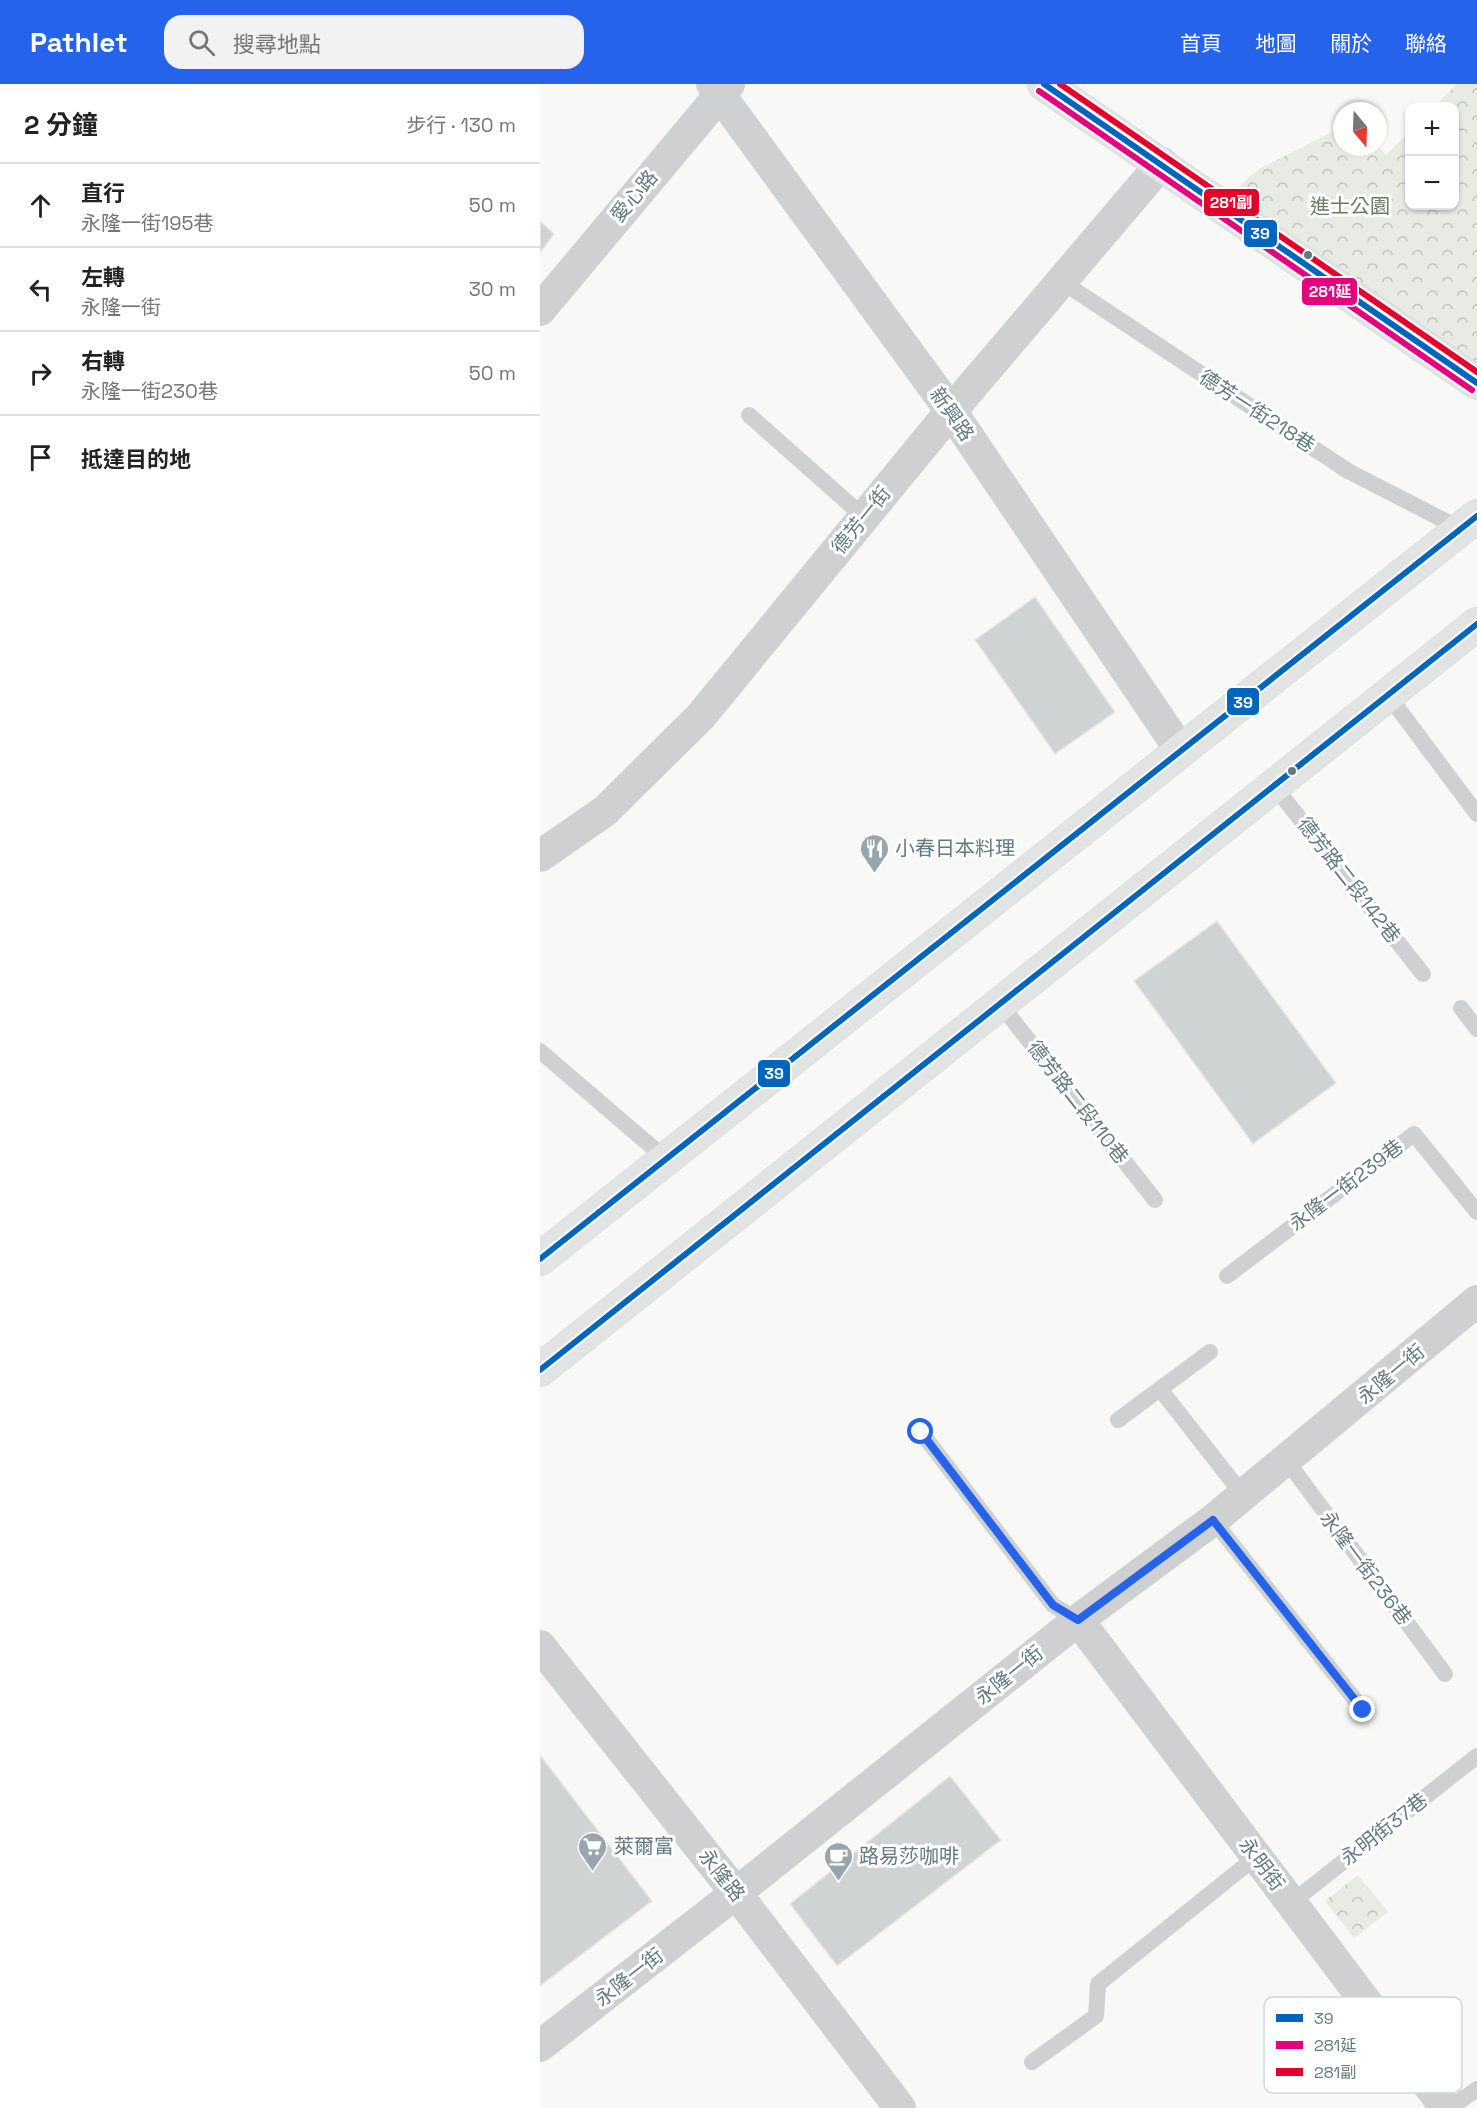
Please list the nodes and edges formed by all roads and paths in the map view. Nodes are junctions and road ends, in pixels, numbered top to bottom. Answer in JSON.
{"nodes":[{"id":1,"x":1044,"y":84,"type":"edge"},
{"id":2,"x":720,"y":88,"type":"edge"},
{"id":3,"x":1162,"y":163,"type":"junction"},
{"id":4,"x":1061,"y":281,"type":"junction"},
{"id":5,"x":540,"y":310,"type":"edge"},
{"id":6,"x":1477,"y":383,"type":"edge"},
{"id":7,"x":951,"y":411,"type":"junction"},
{"id":8,"x":749,"y":415,"type":"dead end"},
{"id":9,"x":864,"y":518,"type":"junction"},
{"id":10,"x":1469,"y":522,"type":"edge"},
{"id":11,"x":1477,"y":624,"type":"edge"},
{"id":12,"x":1388,"y":695,"type":"junction"},
{"id":13,"x":1181,"y":751,"type":"junction"},
{"id":14,"x":1274,"y":786,"type":"junction"},
{"id":15,"x":1477,"y":814,"type":"edge"},
{"id":16,"x":540,"y":856,"type":"edge"},
{"id":17,"x":1423,"y":974,"type":"dead end"},
{"id":18,"x":1000,"y":1004,"type":"junction"},
{"id":19,"x":1461,"y":1008,"type":"dead end"},
{"id":20,"x":1477,"y":1029,"type":"edge"},
{"id":21,"x":540,"y":1051,"type":"edge"},
{"id":22,"x":666,"y":1158,"type":"junction"},
{"id":23,"x":1155,"y":1200,"type":"dead end"},
{"id":24,"x":1477,"y":1212,"type":"edge"},
{"id":25,"x":540,"y":1258,"type":"edge"},
{"id":26,"x":1227,"y":1276,"type":"dead end"},
{"id":27,"x":1477,"y":1301,"type":"edge"},
{"id":28,"x":1210,"y":1352,"type":"dead end"},
{"id":29,"x":540,"y":1370,"type":"edge"},
{"id":30,"x":1160,"y":1389,"type":"junction"},
{"id":31,"x":1118,"y":1420,"type":"dead end"},
{"id":32,"x":921,"y":1432,"type":"dead end"},
{"id":33,"x":1287,"y":1461,"type":"junction"},
{"id":34,"x":1244,"y":1495,"type":"junction"},
{"id":35,"x":1213,"y":1520,"type":"junction"},
{"id":36,"x":1078,"y":1620,"type":"junction"},
{"id":37,"x":540,"y":1646,"type":"edge"},
{"id":38,"x":1445,"y":1674,"type":"dead end"},
{"id":39,"x":1363,"y":1710,"type":"dead end"},
{"id":40,"x":1477,"y":1756,"type":"edge"},
{"id":41,"x":1257,"y":1857,"type":"junction"},
{"id":42,"x":736,"y":1893,"type":"junction"},
{"id":43,"x":1291,"y":1903,"type":"junction"},
{"id":44,"x":1362,"y":1997,"type":"edge"},
{"id":45,"x":540,"y":2046,"type":"edge"},
{"id":46,"x":1032,"y":2062,"type":"dead end"},
{"id":47,"x":1477,"y":2089,"type":"edge"},
{"id":48,"x":1435,"y":2093,"type":"edge"},
{"id":49,"x":900,"y":2108,"type":"edge"},
{"id":50,"x":1446,"y":2108,"type":"edge"},
{"id":51,"x":1450,"y":2108,"type":"edge"}],
"edges":[{"from":1,"to":3,"type":"street"},
{"from":2,"to":5,"type":"street","name":"愛心路"},
{"from":2,"to":7,"type":"street","name":"新興路"},
{"from":3,"to":4,"type":"street","name":"德芳一街"},
{"from":3,"to":6,"type":"street"},
{"from":4,"to":7,"type":"street","name":"德芳一街"},
{"from":4,"to":10,"type":"lane","name":"德芳一街218巷"},
{"from":7,"to":9,"type":"street","name":"德芳一街"},
{"from":7,"to":13,"type":"street","name":"新興路"},
{"from":8,"to":9,"type":"lane"},
{"from":9,"to":16,"type":"street","name":"德芳一街"},
{"from":10,"to":13,"type":"street"},
{"from":11,"to":12,"type":"street"},
{"from":12,"to":14,"type":"street"},
{"from":12,"to":15,"type":"lane"},
{"from":13,"to":22,"type":"street"},
{"from":14,"to":17,"type":"lane","name":"德芳路二段142巷"},
{"from":14,"to":18,"type":"street"},
{"from":18,"to":23,"type":"lane","name":"德芳路二段110巷"},
{"from":18,"to":29,"type":"street"},
{"from":19,"to":20,"type":"lane"},
{"from":21,"to":22,"type":"lane"},
{"from":22,"to":25,"type":"street"},
{"from":24,"to":26,"type":"lane","name":"永隆一街239巷"},
{"from":27,"to":33,"type":"street","name":"永隆一街"},
{"from":28,"to":30,"type":"lane"},
{"from":30,"to":31,"type":"lane"},
{"from":30,"to":34,"type":"lane"},
{"from":32,"to":36,"type":"lane"},
{"from":33,"to":34,"type":"street","name":"永隆一街"},
{"from":33,"to":38,"type":"lane","name":"永隆一街236巷"},
{"from":34,"to":35,"type":"street","name":"永隆一街"},
{"from":35,"to":36,"type":"street","name":"永隆一街"},
{"from":35,"to":39,"type":"lane"},
{"from":36,"to":41,"type":"street","name":"永明街"},
{"from":36,"to":42,"type":"street","name":"永隆一街"},
{"from":37,"to":42,"type":"street","name":"永隆路"},
{"from":40,"to":43,"type":"lane","name":"永明街37巷"},
{"from":41,"to":43,"type":"street","name":"永明街"},
{"from":41,"to":46,"type":"lane"},
{"from":42,"to":45,"type":"street","name":"永隆一街"},
{"from":42,"to":49,"type":"street","name":"永隆路"},
{"from":43,"to":44,"type":"street","name":"永明街"},
{"from":47,"to":51,"type":"lane"},
{"from":48,"to":50,"type":"street","name":"永明街"}]}
